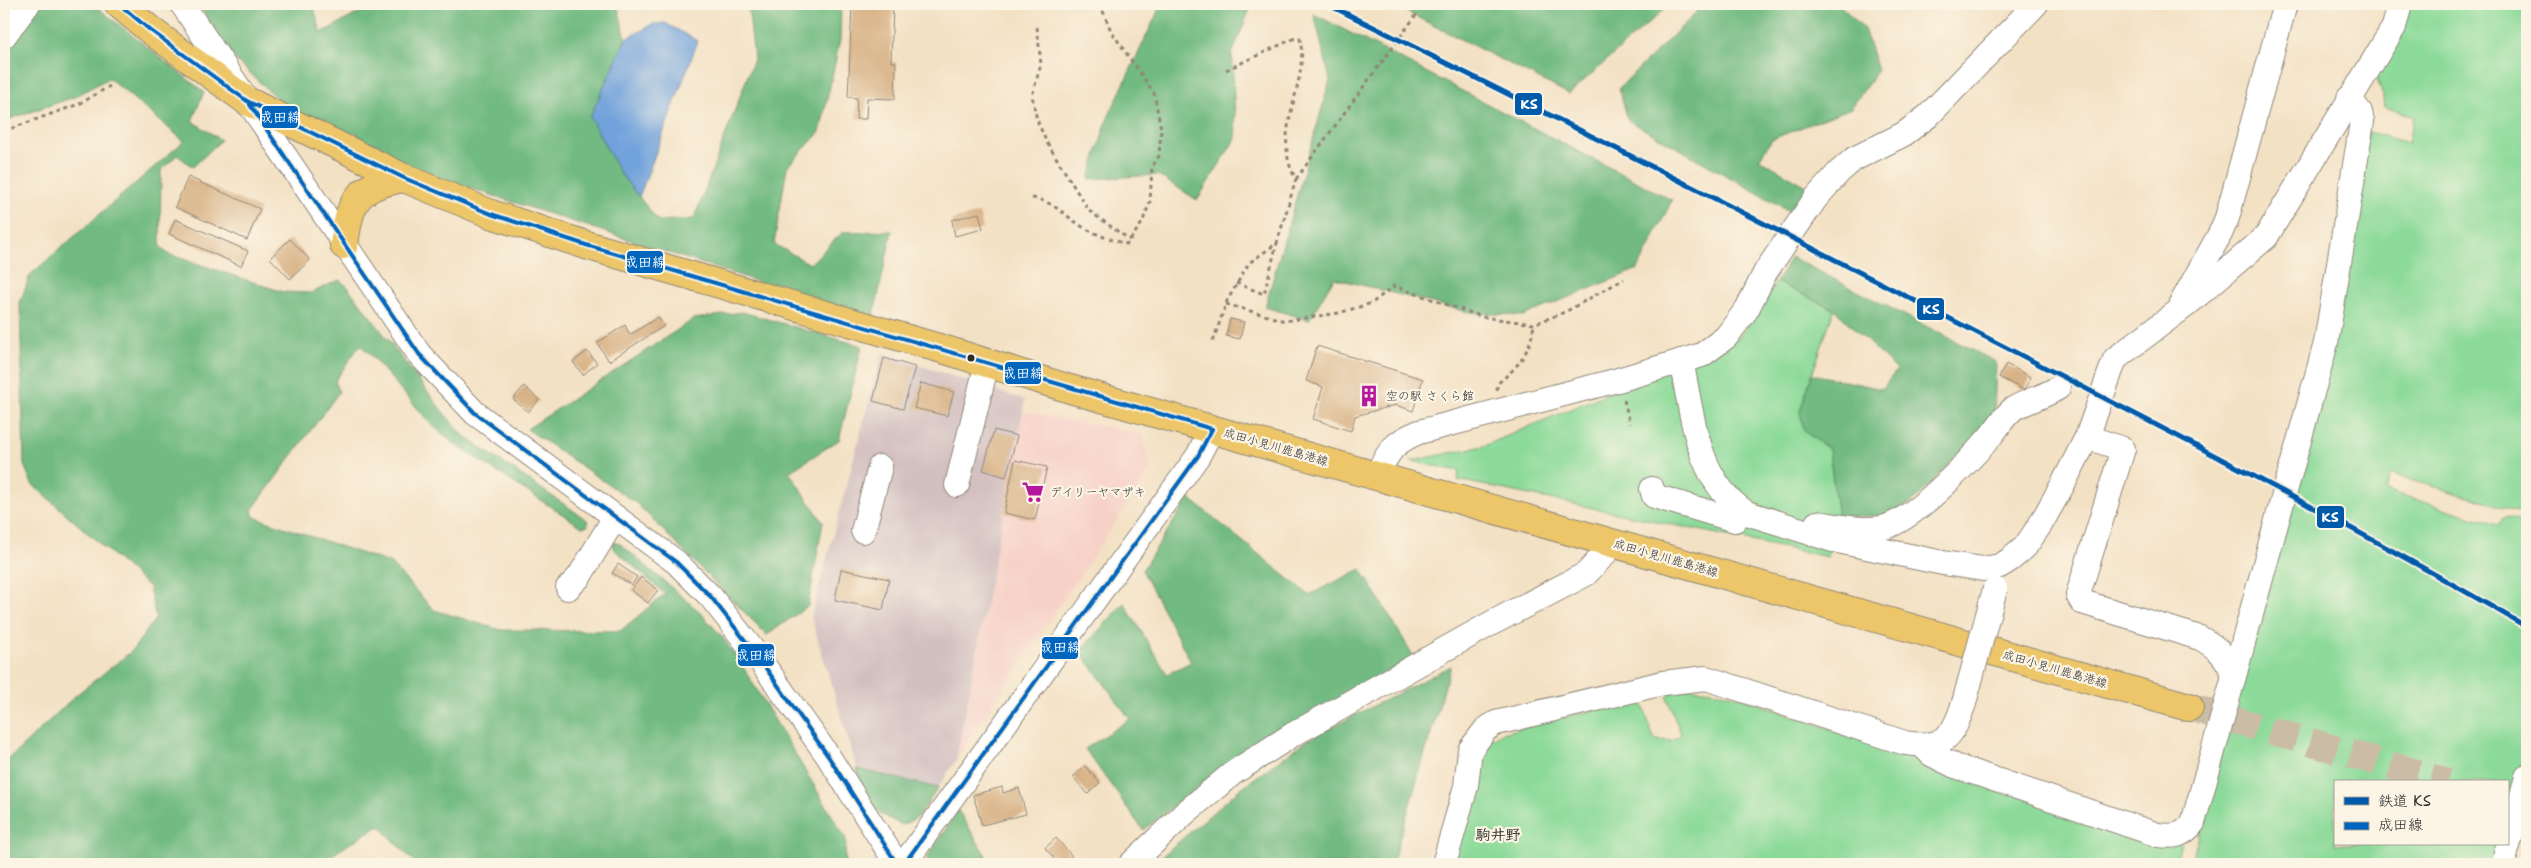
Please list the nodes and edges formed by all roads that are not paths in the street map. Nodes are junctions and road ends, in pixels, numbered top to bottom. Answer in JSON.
{"nodes":[{"id":1,"x":28,"y":4,"type":"edge"},
{"id":2,"x":119,"y":4,"type":"edge"},
{"id":3,"x":182,"y":4,"type":"edge"},
{"id":4,"x":2036,"y":4,"type":"edge"},
{"id":5,"x":2286,"y":4,"type":"edge"},
{"id":6,"x":2400,"y":4,"type":"edge"},
{"id":7,"x":4,"y":36,"type":"edge"},
{"id":8,"x":2349,"y":98,"type":"junction"},
{"id":9,"x":247,"y":101,"type":"junction"},
{"id":10,"x":404,"y":178,"type":"junction"},
{"id":11,"x":344,"y":245,"type":"junction"},
{"id":12,"x":2177,"y":312,"type":"junction"},
{"id":13,"x":1681,"y":361,"type":"junction"},
{"id":14,"x":987,"y":363,"type":"junction"},
{"id":15,"x":2058,"y":388,"type":"dead end"},
{"id":16,"x":1212,"y":429,"type":"junction"},
{"id":17,"x":2088,"y":437,"type":"junction"},
{"id":18,"x":880,"y":467,"type":"dead end"},
{"id":19,"x":1376,"y":476,"type":"junction"},
{"id":20,"x":957,"y":486,"type":"dead end"},
{"id":21,"x":1652,"y":489,"type":"dead end"},
{"id":22,"x":615,"y":517,"type":"junction"},
{"id":23,"x":1735,"y":520,"type":"dead end"},
{"id":24,"x":1786,"y":524,"type":"junction"},
{"id":25,"x":863,"y":531,"type":"dead end"},
{"id":26,"x":1614,"y":544,"type":"junction"},
{"id":27,"x":2000,"y":566,"type":"junction"},
{"id":28,"x":568,"y":588,"type":"dead end"},
{"id":29,"x":2234,"y":676,"type":"junction"},
{"id":30,"x":2189,"y":706,"type":"tunnel mouth"},
{"id":31,"x":1923,"y":746,"type":"junction"},
{"id":32,"x":2527,"y":776,"type":"edge"},
{"id":33,"x":2508,"y":846,"type":"edge"},
{"id":34,"x":2508,"y":846,"type":"edge"},
{"id":35,"x":897,"y":864,"type":"edge"},
{"id":36,"x":904,"y":864,"type":"edge"},
{"id":37,"x":1131,"y":864,"type":"edge"},
{"id":38,"x":1444,"y":864,"type":"edge"},
{"id":39,"x":2503,"y":864,"type":"edge"}],
"edges":[{"from":1,"to":7,"type":"street"},
{"from":2,"to":9,"type":"main road","name":"成田小見川鹿島港線"},
{"from":3,"to":9,"type":"street"},
{"from":4,"to":13,"type":"street"},
{"from":5,"to":12,"type":"street"},
{"from":6,"to":8,"type":"street"},
{"from":8,"to":12,"type":"street"},
{"from":8,"to":29,"type":"street"},
{"from":9,"to":10,"type":"main road","name":"成田小見川鹿島港線"},
{"from":9,"to":11,"type":"street"},
{"from":10,"to":11,"type":"main road"},
{"from":10,"to":14,"type":"main road","name":"成田小見川鹿島港線"},
{"from":11,"to":22,"type":"street"},
{"from":12,"to":17,"type":"street"},
{"from":13,"to":19,"type":"street"},
{"from":13,"to":24,"type":"street"},
{"from":14,"to":16,"type":"main road","name":"成田小見川鹿島港線"},
{"from":14,"to":20,"type":"street"},
{"from":15,"to":24,"type":"street"},
{"from":16,"to":19,"type":"main road","name":"成田小見川鹿島港線"},
{"from":16,"to":36,"type":"street"},
{"from":17,"to":27,"type":"street"},
{"from":17,"to":29,"type":"street"},
{"from":18,"to":25,"type":"street"},
{"from":19,"to":26,"type":"main road","name":"成田小見川鹿島港線"},
{"from":21,"to":23,"type":"street"},
{"from":22,"to":28,"type":"street"},
{"from":22,"to":35,"type":"street"},
{"from":24,"to":27,"type":"street"},
{"from":26,"to":30,"type":"main road","name":"成田小見川鹿島港線"},
{"from":26,"to":37,"type":"street"},
{"from":27,"to":31,"type":"street","bridge":true},
{"from":29,"to":31,"type":"street"},
{"from":31,"to":38,"type":"street"},
{"from":32,"to":34,"type":"street"},
{"from":33,"to":39,"type":"street"}]}
